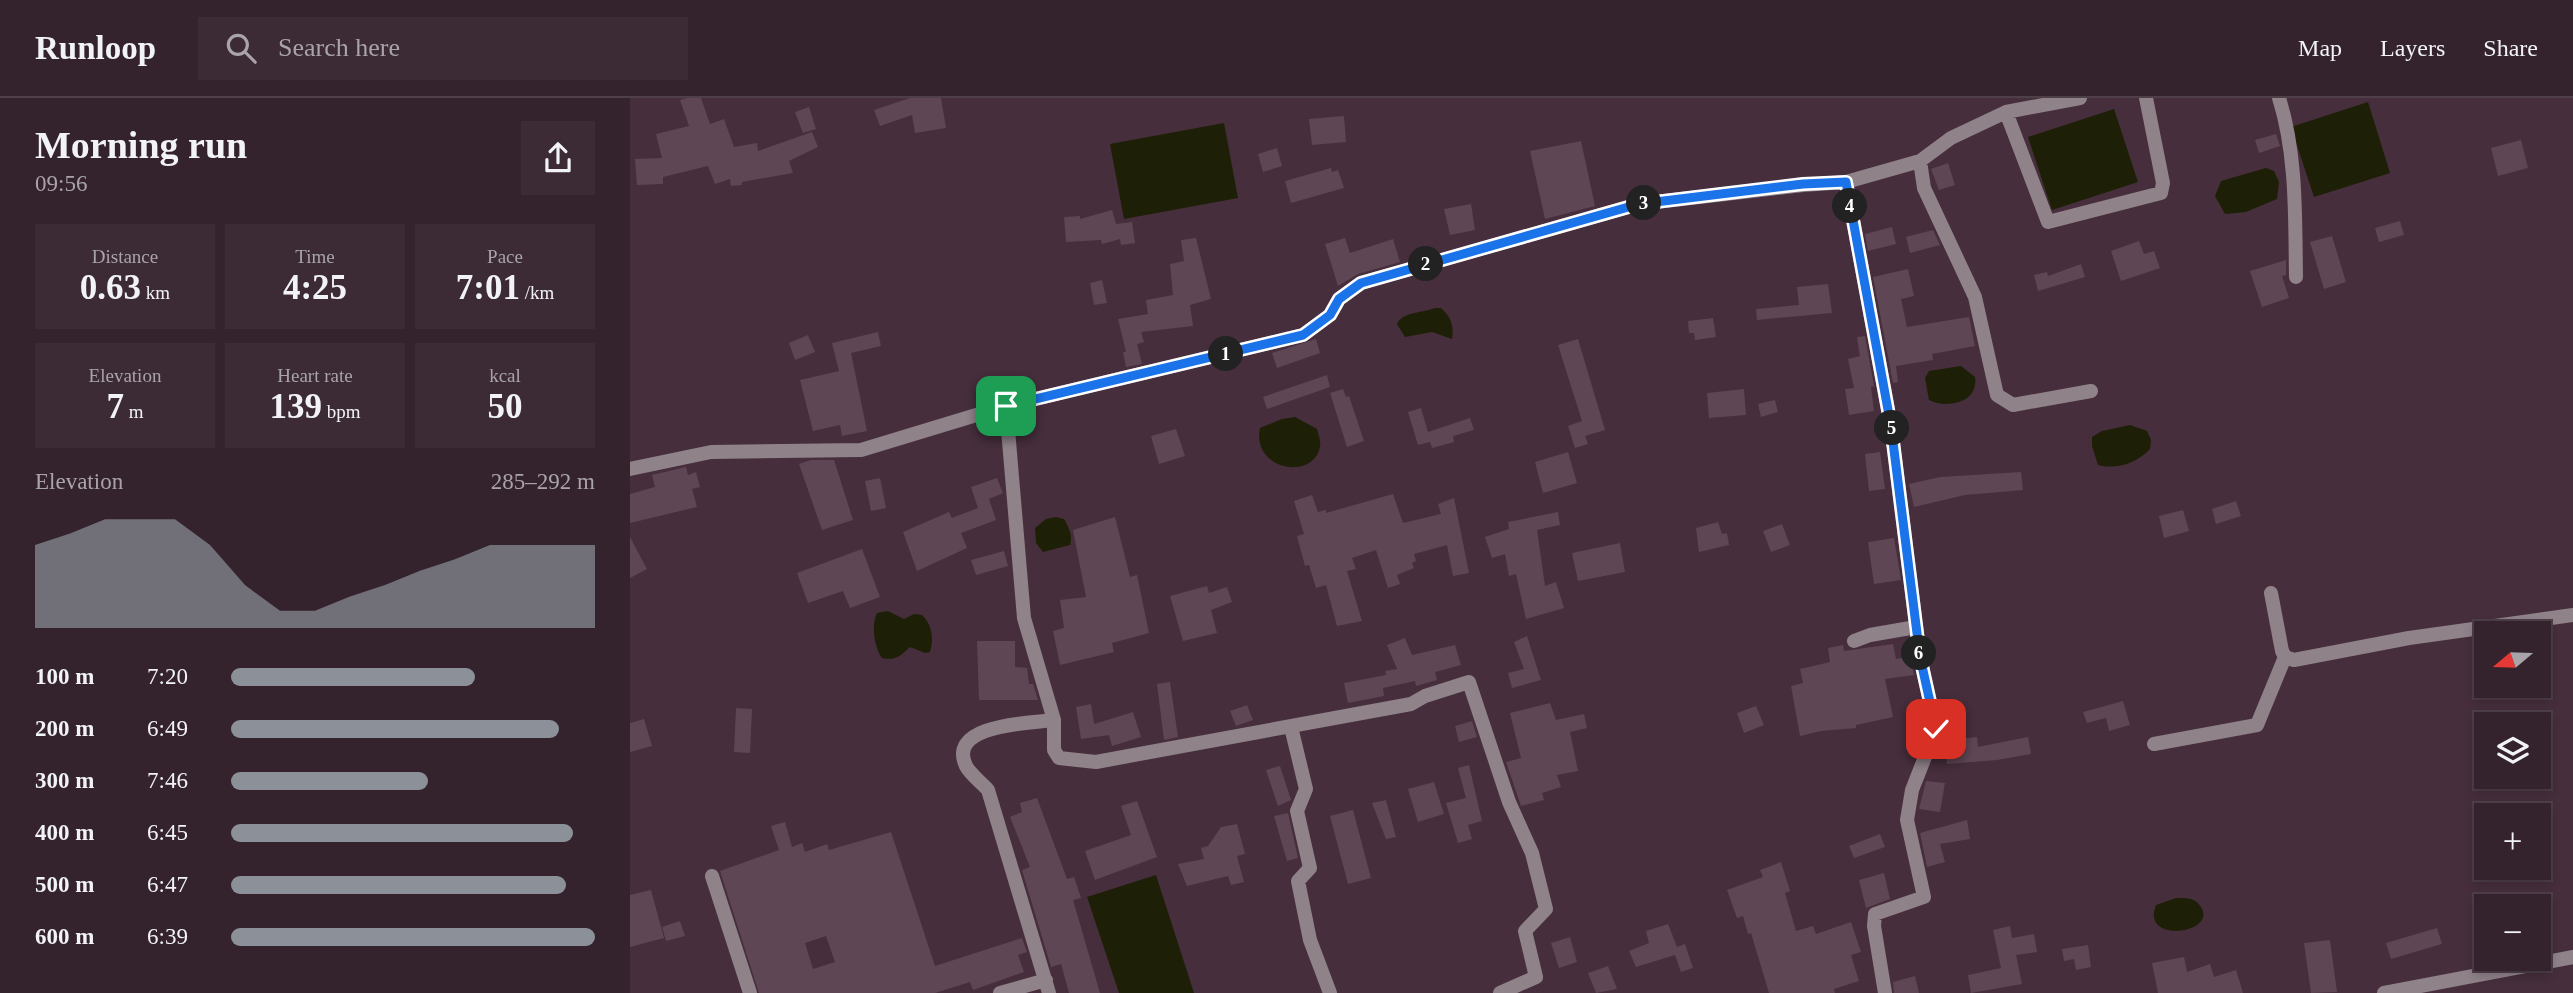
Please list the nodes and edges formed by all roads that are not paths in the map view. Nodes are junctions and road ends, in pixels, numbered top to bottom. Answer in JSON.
{"nodes":[{"id":1,"x":2080,"y":98,"type":"edge"},
{"id":2,"x":2146,"y":98,"type":"edge"},
{"id":3,"x":2279,"y":98,"type":"edge"},
{"id":4,"x":2006,"y":112,"type":"junction"},
{"id":5,"x":1920,"y":161,"type":"junction"},
{"id":6,"x":1846,"y":182,"type":"junction"},
{"id":7,"x":2295,"y":277,"type":"dead end"},
{"id":8,"x":2091,"y":391,"type":"dead end"},
{"id":9,"x":1006,"y":406,"type":"junction"},
{"id":10,"x":630,"y":469,"type":"edge"},
{"id":11,"x":2272,"y":593,"type":"dead end"},
{"id":12,"x":2573,"y":615,"type":"edge"},
{"id":13,"x":1916,"y":627,"type":"junction"},
{"id":14,"x":1854,"y":642,"type":"dead end"},
{"id":15,"x":2285,"y":657,"type":"junction"},
{"id":16,"x":1054,"y":720,"type":"junction"},
{"id":17,"x":1291,"y":727,"type":"junction"},
{"id":18,"x":2154,"y":744,"type":"dead end"},
{"id":19,"x":712,"y":876,"type":"dead end"},
{"id":20,"x":2573,"y":957,"type":"edge"},
{"id":21,"x":1047,"y":986,"type":"edge"},
{"id":22,"x":750,"y":993,"type":"edge"},
{"id":23,"x":1000,"y":993,"type":"edge"},
{"id":24,"x":1331,"y":993,"type":"edge"},
{"id":25,"x":1500,"y":993,"type":"edge"},
{"id":26,"x":1885,"y":993,"type":"edge"},
{"id":27,"x":2384,"y":993,"type":"edge"}],
"edges":[{"from":1,"to":4,"type":"street"},
{"from":2,"to":4,"type":"street"},
{"from":3,"to":7,"type":"street"},
{"from":4,"to":5,"type":"street"},
{"from":5,"to":6,"type":"street"},
{"from":5,"to":8,"type":"street"},
{"from":6,"to":9,"type":"street"},
{"from":6,"to":13,"type":"street"},
{"from":9,"to":10,"type":"street"},
{"from":9,"to":16,"type":"street"},
{"from":11,"to":15,"type":"street"},
{"from":12,"to":15,"type":"street"},
{"from":13,"to":14,"type":"street"},
{"from":13,"to":26,"type":"street"},
{"from":15,"to":18,"type":"street"},
{"from":16,"to":17,"type":"street"},
{"from":16,"to":21,"type":"street"},
{"from":17,"to":24,"type":"street"},
{"from":17,"to":25,"type":"street"},
{"from":19,"to":22,"type":"street"},
{"from":20,"to":27,"type":"street"},
{"from":21,"to":23,"type":"street"}]}
